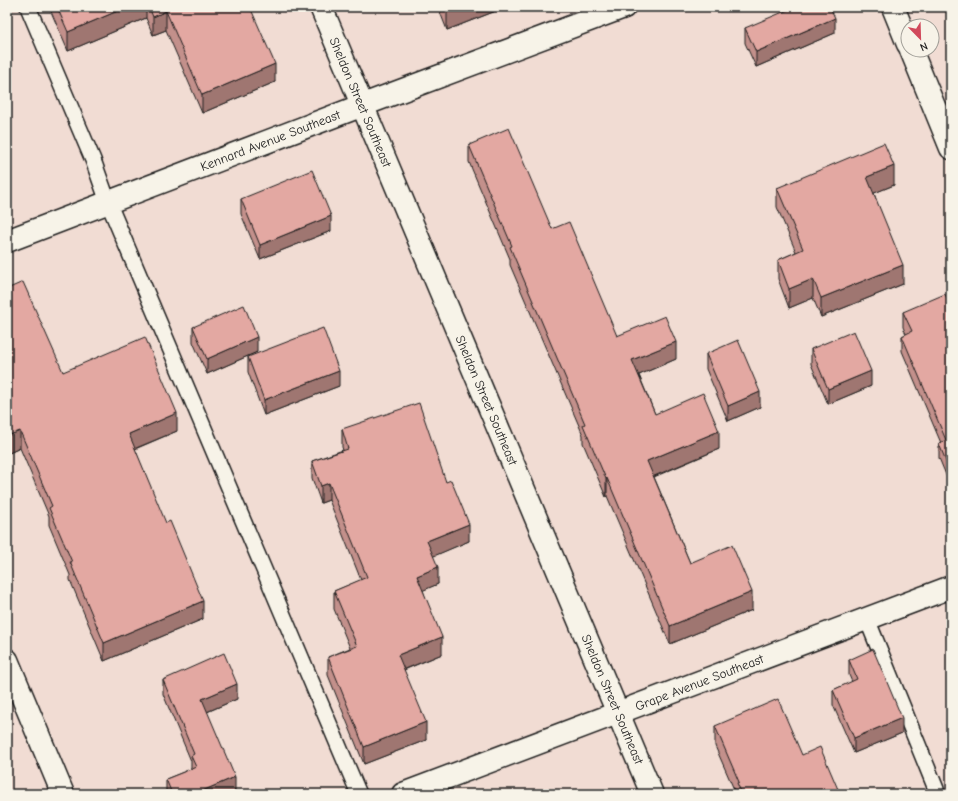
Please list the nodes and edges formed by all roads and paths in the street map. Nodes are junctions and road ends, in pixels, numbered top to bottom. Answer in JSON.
{"nodes":[{"id":1,"x":28,"y":7,"type":"edge"},
{"id":2,"x":321,"y":7,"type":"edge"},
{"id":3,"x":893,"y":7,"type":"edge"},
{"id":4,"x":614,"y":9,"type":"edge"},
{"id":5,"x":900,"y":24,"type":"edge"},
{"id":6,"x":914,"y":58,"type":"edge"},
{"id":7,"x":363,"y":105,"type":"junction"},
{"id":8,"x":951,"y":148,"type":"edge"},
{"id":9,"x":108,"y":202,"type":"junction"},
{"id":10,"x":7,"y":241,"type":"edge"},
{"id":11,"x":951,"y":587,"type":"edge"},
{"id":12,"x":867,"y":619,"type":"junction"},
{"id":13,"x":7,"y":660,"type":"edge"},
{"id":14,"x":618,"y":712,"type":"junction"},
{"id":15,"x":936,"y":789,"type":"dead end"},
{"id":16,"x":63,"y":794,"type":"edge"},
{"id":17,"x":359,"y":794,"type":"edge"},
{"id":18,"x":403,"y":794,"type":"edge"},
{"id":19,"x":652,"y":794,"type":"edge"}],
"edges":[{"from":1,"to":9,"type":"lane"},
{"from":2,"to":7,"type":"street","name":"Sheldon Street Southeast"},
{"from":3,"to":5,"type":"street"},
{"from":4,"to":7,"type":"street","name":"Kennard Avenue Southeast"},
{"from":6,"to":8,"type":"street"},
{"from":7,"to":9,"type":"street","name":"Kennard Avenue Southeast"},
{"from":7,"to":14,"type":"street","name":"Sheldon Street Southeast"},
{"from":9,"to":10,"type":"street","name":"Kennard Avenue Southeast"},
{"from":9,"to":17,"type":"lane"},
{"from":11,"to":12,"type":"street","name":"Grape Avenue Southeast"},
{"from":12,"to":14,"type":"street","name":"Grape Avenue Southeast"},
{"from":12,"to":15,"type":"lane"},
{"from":13,"to":16,"type":"street"},
{"from":14,"to":18,"type":"street","name":"Grape Avenue Southeast"},
{"from":14,"to":19,"type":"street","name":"Sheldon Street Southeast"}]}
